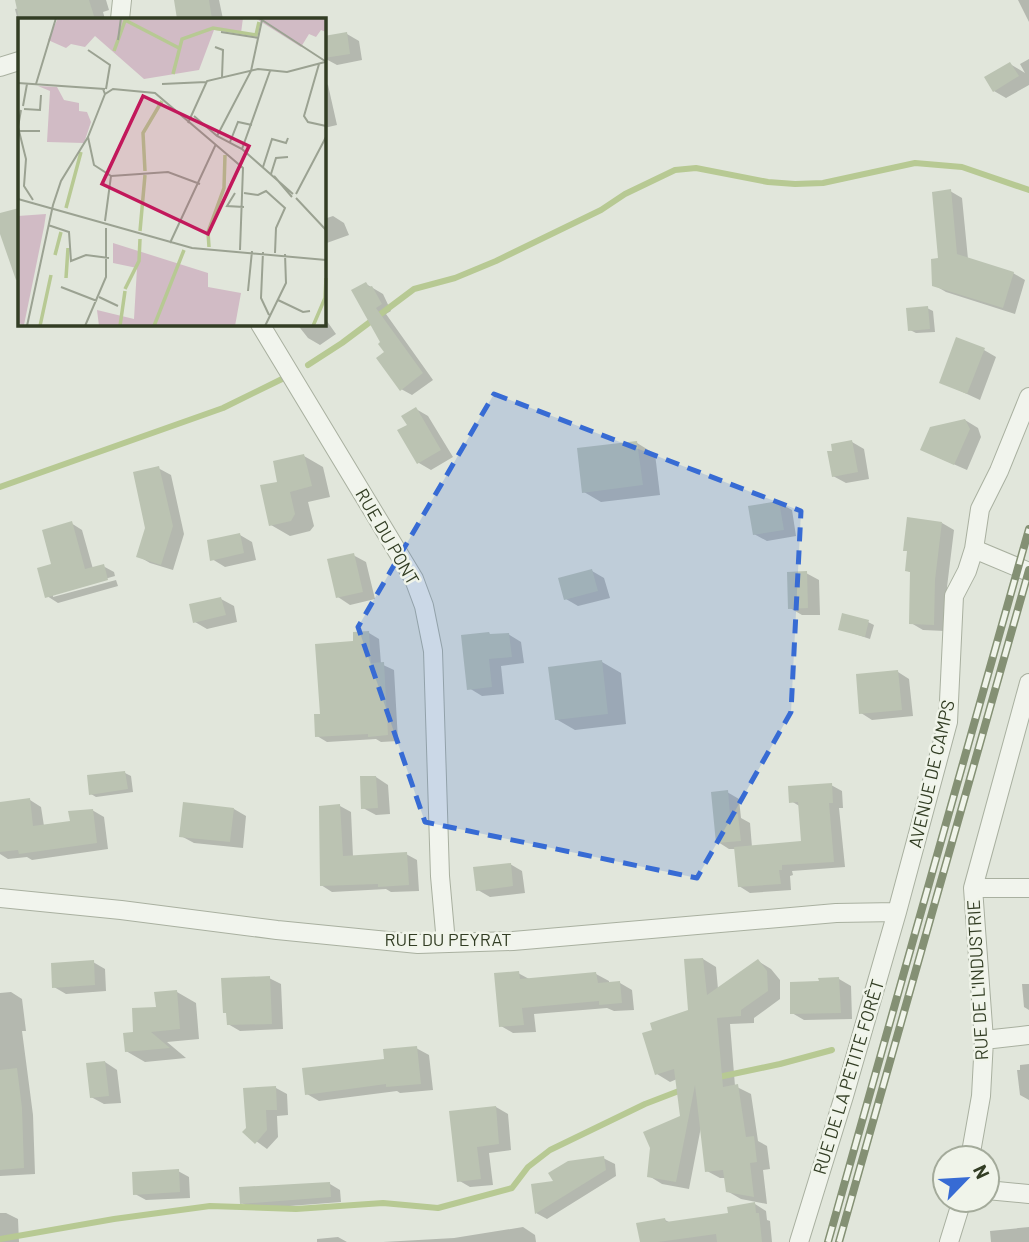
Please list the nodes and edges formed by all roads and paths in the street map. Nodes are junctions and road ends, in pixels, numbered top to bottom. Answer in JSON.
{"nodes":[{"id":1,"x":122,"y":0,"type":"edge"},
{"id":2,"x":120,"y":18,"type":"edge"},
{"id":3,"x":18,"y":61,"type":"edge"},
{"id":4,"x":0,"y":67,"type":"edge"},
{"id":5,"x":261,"y":326,"type":"edge"},
{"id":6,"x":1029,"y":397,"type":"edge"},
{"id":7,"x":974,"y":550,"type":"junction"},
{"id":8,"x":1029,"y":572,"type":"edge"},
{"id":9,"x":1029,"y":684,"type":"edge"},
{"id":10,"x":973,"y":888,"type":"junction"},
{"id":11,"x":1029,"y":888,"type":"edge"},
{"id":12,"x":0,"y":898,"type":"edge"},
{"id":13,"x":897,"y":912,"type":"junction"},
{"id":14,"x":446,"y":943,"type":"junction"},
{"id":15,"x":1029,"y":1035,"type":"edge"},
{"id":16,"x":984,"y":1040,"type":"junction"},
{"id":17,"x":972,"y":1144,"type":"edge"},
{"id":18,"x":1001,"y":1191,"type":"edge"},
{"id":19,"x":1029,"y":1194,"type":"edge"},
{"id":20,"x":958,"y":1214,"type":"edge"},
{"id":21,"x":799,"y":1242,"type":"edge"},
{"id":22,"x":949,"y":1242,"type":"edge"}],
"edges":[{"from":1,"to":2,"type":"street"},
{"from":3,"to":4,"type":"street"},
{"from":5,"to":14,"type":"street","name":"RUE DU PONT"},
{"from":6,"to":7,"type":"street","name":"AVENUE DE CAMPS"},
{"from":7,"to":8,"type":"street"},
{"from":7,"to":13,"type":"street","name":"AVENUE DE CAMPS"},
{"from":9,"to":10,"type":"street","name":"RUE DE L'INDUSTRIE"},
{"from":10,"to":11,"type":"street"},
{"from":10,"to":16,"type":"street","name":"RUE DE L'INDUSTRIE"},
{"from":12,"to":14,"type":"street","name":"RUE DU PEYRAT"},
{"from":13,"to":14,"type":"street","name":"RUE DU PEYRAT"},
{"from":13,"to":21,"type":"street","name":"RUE DE LA PETITE FORÊT"},
{"from":15,"to":16,"type":"street"},
{"from":16,"to":17,"type":"street","name":"RUE DE L'INDUSTRIE"},
{"from":18,"to":19,"type":"street"},
{"from":20,"to":22,"type":"street"}]}
